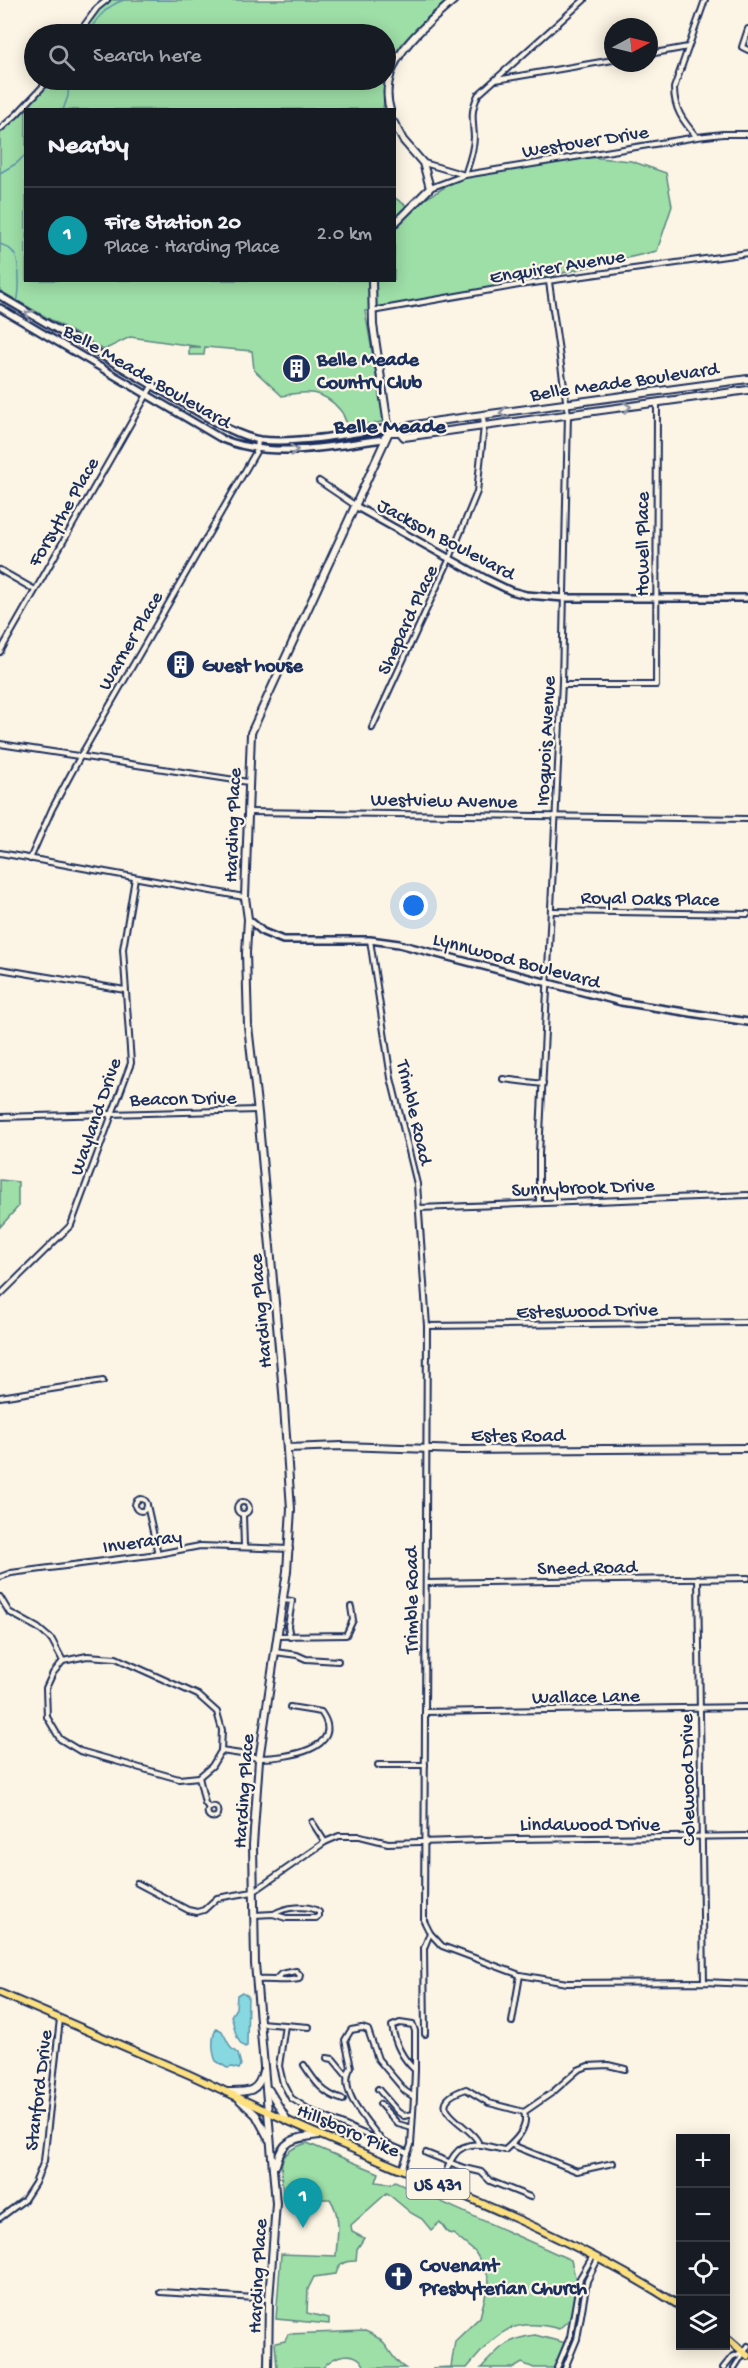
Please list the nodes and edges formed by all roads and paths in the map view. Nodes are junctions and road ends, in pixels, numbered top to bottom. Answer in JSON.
{"nodes":[{"id":1,"x":107,"y":0,"type":"edge"},
{"id":2,"x":454,"y":0,"type":"edge"},
{"id":3,"x":584,"y":0,"type":"edge"},
{"id":4,"x":705,"y":0,"type":"edge"},
{"id":5,"x":85,"y":24,"type":"edge"},
{"id":6,"x":748,"y":29,"type":"edge"},
{"id":7,"x":688,"y":47,"type":"junction"},
{"id":8,"x":748,"y":50,"type":"edge"},
{"id":9,"x":658,"y":52,"type":"edge"},
{"id":10,"x":396,"y":61,"type":"edge"},
{"id":11,"x":604,"y":62,"type":"edge"},
{"id":12,"x":496,"y":80,"type":"junction"},
{"id":13,"x":40,"y":90,"type":"edge"},
{"id":14,"x":388,"y":90,"type":"edge"},
{"id":15,"x":389,"y":108,"type":"edge"},
{"id":16,"x":396,"y":126,"type":"edge"},
{"id":17,"x":0,"y":129,"type":"edge"},
{"id":18,"x":748,"y":134,"type":"edge"},
{"id":19,"x":697,"y":137,"type":"junction"},
{"id":20,"x":423,"y":163,"type":"junction"},
{"id":21,"x":465,"y":175,"type":"junction"},
{"id":22,"x":430,"y":188,"type":"junction"},
{"id":23,"x":396,"y":222,"type":"edge"},
{"id":24,"x":748,"y":253,"type":"edge"},
{"id":25,"x":372,"y":282,"type":"edge"},
{"id":26,"x":549,"y":282,"type":"junction"},
{"id":27,"x":0,"y":296,"type":"edge"},
{"id":28,"x":0,"y":308,"type":"edge"},
{"id":29,"x":372,"y":311,"type":"junction"},
{"id":30,"x":748,"y":380,"type":"edge"},
{"id":31,"x":152,"y":386,"type":"junction"},
{"id":32,"x":748,"y":390,"type":"edge"},
{"id":33,"x":655,"y":392,"type":"junction"},
{"id":34,"x":147,"y":395,"type":"junction"},
{"id":35,"x":657,"y":403,"type":"junction"},
{"id":36,"x":567,"y":404,"type":"junction"},
{"id":37,"x":568,"y":414,"type":"junction"},
{"id":38,"x":483,"y":416,"type":"junction"},
{"id":39,"x":484,"y":426,"type":"junction"},
{"id":40,"x":390,"y":432,"type":"junction"},
{"id":41,"x":400,"y":432,"type":"junction"},
{"id":42,"x":258,"y":440,"type":"junction"},
{"id":43,"x":257,"y":450,"type":"junction"},
{"id":44,"x":319,"y":481,"type":"dead end"},
{"id":45,"x":357,"y":507,"type":"junction"},
{"id":46,"x":450,"y":558,"type":"junction"},
{"id":47,"x":0,"y":570,"type":"edge"},
{"id":48,"x":34,"y":591,"type":"junction"},
{"id":49,"x":564,"y":598,"type":"junction"},
{"id":50,"x":657,"y":598,"type":"junction"},
{"id":51,"x":748,"y":598,"type":"edge"},
{"id":52,"x":1,"y":649,"type":"edge"},
{"id":53,"x":562,"y":686,"type":"junction"},
{"id":54,"x":372,"y":728,"type":"dead end"},
{"id":55,"x":0,"y":744,"type":"edge"},
{"id":56,"x":80,"y":757,"type":"junction"},
{"id":57,"x":248,"y":782,"type":"junction"},
{"id":58,"x":248,"y":812,"type":"junction"},
{"id":59,"x":555,"y":815,"type":"junction"},
{"id":60,"x":748,"y":819,"type":"edge"},
{"id":61,"x":0,"y":853,"type":"edge"},
{"id":62,"x":30,"y":859,"type":"junction"},
{"id":63,"x":135,"y":878,"type":"junction"},
{"id":64,"x":245,"y":897,"type":"junction"},
{"id":65,"x":551,"y":911,"type":"junction"},
{"id":66,"x":748,"y":914,"type":"edge"},
{"id":67,"x":248,"y":919,"type":"junction"},
{"id":68,"x":370,"y":940,"type":"junction"},
{"id":69,"x":0,"y":969,"type":"edge"},
{"id":70,"x":549,"y":983,"type":"junction"},
{"id":71,"x":125,"y":990,"type":"junction"},
{"id":72,"x":748,"y":1022,"type":"edge"},
{"id":73,"x":503,"y":1079,"type":"dead end"},
{"id":74,"x":543,"y":1084,"type":"junction"},
{"id":75,"x":258,"y":1110,"type":"junction"},
{"id":76,"x":113,"y":1113,"type":"junction"},
{"id":77,"x":0,"y":1117,"type":"edge"},
{"id":78,"x":748,"y":1195,"type":"edge"},
{"id":79,"x":539,"y":1203,"type":"junction"},
{"id":80,"x":419,"y":1208,"type":"junction"},
{"id":81,"x":0,"y":1295,"type":"edge"},
{"id":82,"x":748,"y":1322,"type":"edge"},
{"id":83,"x":427,"y":1326,"type":"junction"},
{"id":84,"x":103,"y":1381,"type":"dead end"},
{"id":85,"x":0,"y":1397,"type":"edge"},
{"id":86,"x":288,"y":1448,"type":"junction"},
{"id":87,"x":748,"y":1448,"type":"edge"},
{"id":88,"x":426,"y":1449,"type":"junction"},
{"id":89,"x":147,"y":1505,"type":"dead end"},
{"id":90,"x":243,"y":1514,"type":"dead end"},
{"id":91,"x":244,"y":1546,"type":"junction"},
{"id":92,"x":290,"y":1549,"type":"junction"},
{"id":93,"x":158,"y":1554,"type":"junction"},
{"id":94,"x":0,"y":1577,"type":"edge"},
{"id":95,"x":698,"y":1578,"type":"junction"},
{"id":96,"x":748,"y":1578,"type":"edge"},
{"id":97,"x":426,"y":1583,"type":"junction"},
{"id":98,"x":0,"y":1597,"type":"edge"},
{"id":99,"x":283,"y":1600,"type":"junction"},
{"id":100,"x":351,"y":1607,"type":"dead end"},
{"id":101,"x":277,"y":1635,"type":"junction"},
{"id":102,"x":290,"y":1637,"type":"junction"},
{"id":103,"x":274,"y":1652,"type":"junction"},
{"id":104,"x":63,"y":1661,"type":"junction"},
{"id":105,"x":338,"y":1661,"type":"dead end"},
{"id":106,"x":290,"y":1707,"type":"dead end"},
{"id":107,"x":748,"y":1707,"type":"edge"},
{"id":108,"x":700,"y":1708,"type":"junction"},
{"id":109,"x":425,"y":1713,"type":"junction"},
{"id":110,"x":221,"y":1751,"type":"junction"},
{"id":111,"x":259,"y":1759,"type":"junction"},
{"id":112,"x":378,"y":1765,"type":"dead end"},
{"id":113,"x":425,"y":1765,"type":"junction"},
{"id":114,"x":199,"y":1777,"type":"junction"},
{"id":115,"x":209,"y":1808,"type":"dead end"},
{"id":116,"x":312,"y":1822,"type":"dead end"},
{"id":117,"x":748,"y":1836,"type":"edge"},
{"id":118,"x":702,"y":1838,"type":"junction"},
{"id":119,"x":326,"y":1842,"type":"junction"},
{"id":120,"x":425,"y":1842,"type":"junction"},
{"id":121,"x":137,"y":1883,"type":"dead end"},
{"id":122,"x":253,"y":1892,"type":"junction"},
{"id":123,"x":274,"y":1914,"type":"junction"},
{"id":124,"x":254,"y":1915,"type":"junction"},
{"id":125,"x":430,"y":1933,"type":"junction"},
{"id":126,"x":520,"y":1975,"type":"junction"},
{"id":127,"x":276,"y":1979,"type":"junction"},
{"id":128,"x":257,"y":1980,"type":"junction"},
{"id":129,"x":705,"y":1982,"type":"junction"},
{"id":130,"x":748,"y":1984,"type":"edge"},
{"id":131,"x":0,"y":1993,"type":"edge"},
{"id":132,"x":60,"y":2019,"type":"junction"},
{"id":133,"x":512,"y":2022,"type":"dead end"},
{"id":134,"x":260,"y":2023,"type":"junction"},
{"id":135,"x":285,"y":2025,"type":"junction"},
{"id":136,"x":309,"y":2027,"type":"dead end"},
{"id":137,"x":424,"y":2034,"type":"dead end"},
{"id":138,"x":327,"y":2058,"type":"dead end"},
{"id":139,"x":304,"y":2065,"type":"dead end"},
{"id":140,"x":264,"y":2067,"type":"junction"},
{"id":141,"x":625,"y":2069,"type":"dead end"},
{"id":142,"x":415,"y":2070,"type":"junction"},
{"id":143,"x":347,"y":2076,"type":"junction"},
{"id":144,"x":266,"y":2083,"type":"junction"},
{"id":145,"x":378,"y":2089,"type":"dead end"},
{"id":146,"x":225,"y":2092,"type":"junction"},
{"id":147,"x":237,"y":2097,"type":"junction"},
{"id":148,"x":414,"y":2097,"type":"junction"},
{"id":149,"x":343,"y":2100,"type":"dead end"},
{"id":150,"x":380,"y":2104,"type":"dead end"},
{"id":151,"x":269,"y":2112,"type":"junction"},
{"id":152,"x":524,"y":2112,"type":"junction"},
{"id":153,"x":413,"y":2114,"type":"junction"},
{"id":154,"x":287,"y":2120,"type":"junction"},
{"id":155,"x":412,"y":2128,"type":"junction"},
{"id":156,"x":320,"y":2135,"type":"junction"},
{"id":157,"x":382,"y":2141,"type":"junction"},
{"id":158,"x":477,"y":2145,"type":"junction"},
{"id":159,"x":511,"y":2145,"type":"junction"},
{"id":160,"x":272,"y":2146,"type":"junction"},
{"id":161,"x":426,"y":2152,"type":"dead end"},
{"id":162,"x":408,"y":2153,"type":"junction"},
{"id":163,"x":449,"y":2161,"type":"junction"},
{"id":164,"x":613,"y":2163,"type":"dead end"},
{"id":165,"x":402,"y":2169,"type":"junction"},
{"id":166,"x":274,"y":2171,"type":"junction"},
{"id":167,"x":442,"y":2185,"type":"junction"},
{"id":168,"x":530,"y":2197,"type":"dead end"},
{"id":169,"x":0,"y":2218,"type":"edge"},
{"id":170,"x":596,"y":2258,"type":"junction"},
{"id":171,"x":160,"y":2292,"type":"dead end"},
{"id":172,"x":270,"y":2300,"type":"junction"},
{"id":173,"x":676,"y":2303,"type":"edge"},
{"id":174,"x":730,"y":2340,"type":"edge"},
{"id":175,"x":748,"y":2346,"type":"edge"},
{"id":176,"x":746,"y":2354,"type":"edge"},
{"id":177,"x":268,"y":2368,"type":"edge"},
{"id":178,"x":557,"y":2368,"type":"edge"},
{"id":179,"x":565,"y":2368,"type":"edge"},
{"id":180,"x":723,"y":2368,"type":"edge"},
{"id":181,"x":734,"y":2368,"type":"edge"}],
"edges":[{"from":1,"to":5,"type":"street"},
{"from":2,"to":10,"type":"main road"},
{"from":3,"to":12,"type":"street"},
{"from":4,"to":7,"type":"street"},
{"from":6,"to":8,"type":"street"},
{"from":7,"to":9,"type":"street"},
{"from":7,"to":19,"type":"street"},
{"from":11,"to":12,"type":"street"},
{"from":12,"to":21,"type":"street"},
{"from":13,"to":17,"type":"street"},
{"from":14,"to":15,"type":"main road"},
{"from":16,"to":20,"type":"main road"},
{"from":18,"to":19,"type":"street","name":"Westover Drive"},
{"from":19,"to":21,"type":"street","name":"Westover Drive"},
{"from":20,"to":21,"type":"street"},
{"from":20,"to":22,"type":"main road"},
{"from":21,"to":22,"type":"street","name":"Westover Drive"},
{"from":22,"to":23,"type":"main road"},
{"from":24,"to":26,"type":"street","name":"Enquirer Avenue"},
{"from":25,"to":29,"type":"main road"},
{"from":26,"to":29,"type":"street","name":"Enquirer Avenue"},
{"from":26,"to":36,"type":"street","name":"Iroquois Avenue"},
{"from":31,"to":27,"type":"street","name":"Belle Meade Boulevard","one_way":true},
{"from":28,"to":34,"type":"street","name":"Belle Meade Boulevard"},
{"from":29,"to":40,"type":"main road"},
{"from":30,"to":33,"type":"main road","name":"Belle Meade Boulevard"},
{"from":31,"to":34,"type":"street","name":"Forsythe Place"},
{"from":31,"to":42,"type":"street","name":"Belle Meade Boulevard"},
{"from":32,"to":35,"type":"main road","name":"Belle Meade Boulevard"},
{"from":33,"to":35,"type":"main road"},
{"from":33,"to":36,"type":"main road","name":"Belle Meade Boulevard"},
{"from":34,"to":43,"type":"street","name":"Belle Meade Boulevard"},
{"from":34,"to":48,"type":"street","name":"Forsythe Place"},
{"from":37,"to":35,"type":"main road","name":"Belle Meade Boulevard","one_way":true},
{"from":35,"to":50,"type":"street","name":"Howell Place"},
{"from":36,"to":37,"type":"street","name":"Iroquois Avenue"},
{"from":36,"to":38,"type":"main road","name":"Belle Meade Boulevard","one_way":true},
{"from":37,"to":39,"type":"main road","name":"Belle Meade Boulevard"},
{"from":37,"to":49,"type":"street","name":"Iroquois Avenue"},
{"from":38,"to":39,"type":"street","name":"Shepard Place"},
{"from":38,"to":41,"type":"main road","name":"Belle Meade Boulevard"},
{"from":39,"to":41,"type":"main road","name":"Belle Meade Boulevard"},
{"from":39,"to":46,"type":"street","name":"Shepard Place"},
{"from":40,"to":41,"type":"main road","name":"Belle Meade Boulevard"},
{"from":40,"to":42,"type":"street","name":"Belle Meade Boulevard"},
{"from":43,"to":40,"type":"street","name":"Belle Meade Boulevard","one_way":true},
{"from":40,"to":45,"type":"main road","name":"Harding Place"},
{"from":42,"to":43,"type":"street","name":"Warner Place"},
{"from":43,"to":56,"type":"street","name":"Warner Place"},
{"from":44,"to":45,"type":"street","name":"Jackson Boulevard"},
{"from":45,"to":46,"type":"street","name":"Jackson Boulevard"},
{"from":45,"to":57,"type":"main road","name":"Harding Place"},
{"from":46,"to":49,"type":"street","name":"Jackson Boulevard"},
{"from":46,"to":54,"type":"street","name":"Shepard Place"},
{"from":47,"to":48,"type":"street"},
{"from":48,"to":52,"type":"street","name":"Forsythe Place"},
{"from":49,"to":50,"type":"street","name":"Jackson Boulevard"},
{"from":49,"to":53,"type":"street","name":"Iroquois Avenue"},
{"from":50,"to":51,"type":"street","name":"Jackson Boulevard"},
{"from":50,"to":53,"type":"street","name":"Howell Place"},
{"from":53,"to":59,"type":"street","name":"Iroquois Avenue"},
{"from":55,"to":56,"type":"street"},
{"from":56,"to":57,"type":"street"},
{"from":56,"to":62,"type":"street","name":"Warner Place"},
{"from":57,"to":58,"type":"main road","name":"Harding Place"},
{"from":58,"to":59,"type":"street","name":"Westview Avenue"},
{"from":58,"to":64,"type":"main road","name":"Harding Place"},
{"from":59,"to":60,"type":"street","name":"Westview Avenue"},
{"from":59,"to":65,"type":"street","name":"Iroquois Avenue"},
{"from":61,"to":62,"type":"street"},
{"from":62,"to":63,"type":"street"},
{"from":63,"to":64,"type":"street"},
{"from":63,"to":71,"type":"street","name":"Wayland Drive"},
{"from":64,"to":67,"type":"main road","name":"Harding Place"},
{"from":65,"to":66,"type":"street","name":"Royal Oaks Place"},
{"from":65,"to":70,"type":"street","name":"Iroquois Avenue"},
{"from":67,"to":68,"type":"street","name":"Lynnwood Boulevard"},
{"from":67,"to":75,"type":"main road","name":"Harding Place"},
{"from":68,"to":70,"type":"street","name":"Lynnwood Boulevard"},
{"from":68,"to":80,"type":"street","name":"Trimble Road"},
{"from":69,"to":71,"type":"street"},
{"from":70,"to":72,"type":"street","name":"Lynnwood Boulevard"},
{"from":70,"to":74,"type":"street","name":"Iroquois Avenue"},
{"from":71,"to":76,"type":"street","name":"Wayland Drive"},
{"from":73,"to":74,"type":"street"},
{"from":74,"to":79,"type":"street","name":"Iroquois Avenue"},
{"from":75,"to":76,"type":"street","name":"Beacon Drive"},
{"from":75,"to":86,"type":"main road","name":"Harding Place"},
{"from":76,"to":77,"type":"street","name":"Beacon Drive"},
{"from":76,"to":81,"type":"street","name":"Wayland Drive"},
{"from":78,"to":79,"type":"street","name":"Sunnybrook Drive"},
{"from":79,"to":80,"type":"street","name":"Sunnybrook Drive"},
{"from":80,"to":83,"type":"street","name":"Trimble Road"},
{"from":82,"to":83,"type":"street","name":"Esteswood Drive"},
{"from":83,"to":88,"type":"street","name":"Trimble Road"},
{"from":84,"to":85,"type":"street"},
{"from":86,"to":88,"type":"main road","name":"Estes Road"},
{"from":86,"to":92,"type":"main road","name":"Harding Place"},
{"from":87,"to":88,"type":"main road","name":"Estes Road"},
{"from":88,"to":97,"type":"street","name":"Trimble Road"},
{"from":89,"to":93,"type":"street"},
{"from":90,"to":91,"type":"street"},
{"from":91,"to":92,"type":"street","name":"Inveraray"},
{"from":91,"to":93,"type":"street","name":"Inveraray"},
{"from":92,"to":99,"type":"main road","name":"Harding Place"},
{"from":93,"to":94,"type":"street","name":"Inveraray"},
{"from":95,"to":96,"type":"street","name":"Sneed Road"},
{"from":95,"to":97,"type":"street","name":"Sneed Road"},
{"from":95,"to":108,"type":"street","name":"Colewood Drive"},
{"from":97,"to":109,"type":"street","name":"Trimble Road"},
{"from":98,"to":104,"type":"street"},
{"from":99,"to":101,"type":"main road","name":"Harding Place"},
{"from":99,"to":102,"type":"street"},
{"from":100,"to":102,"type":"street"},
{"from":101,"to":102,"type":"street"},
{"from":101,"to":103,"type":"main road","name":"Harding Place"},
{"from":103,"to":105,"type":"street"},
{"from":103,"to":111,"type":"main road","name":"Harding Place"},
{"from":104,"to":110,"type":"street"},
{"from":104,"to":114,"type":"street"},
{"from":106,"to":111,"type":"street"},
{"from":107,"to":108,"type":"street","name":"Wallace Lane"},
{"from":108,"to":109,"type":"street","name":"Wallace Lane"},
{"from":108,"to":118,"type":"street","name":"Colewood Drive"},
{"from":109,"to":113,"type":"street","name":"Trimble Road"},
{"from":110,"to":111,"type":"street"},
{"from":110,"to":114,"type":"street"},
{"from":111,"to":122,"type":"main road","name":"Harding Place"},
{"from":112,"to":113,"type":"street"},
{"from":113,"to":120,"type":"street","name":"Trimble Road"},
{"from":114,"to":115,"type":"street"},
{"from":116,"to":119,"type":"street"},
{"from":117,"to":118,"type":"street","name":"Lindawood Drive"},
{"from":118,"to":120,"type":"street","name":"Lindawood Drive"},
{"from":118,"to":129,"type":"street","name":"Colewood Drive"},
{"from":119,"to":120,"type":"street"},
{"from":119,"to":122,"type":"street"},
{"from":120,"to":125,"type":"street","name":"Trimble Road"},
{"from":121,"to":122,"type":"street"},
{"from":122,"to":124,"type":"main road","name":"Harding Place"},
{"from":123,"to":123,"type":"street"},
{"from":123,"to":124,"type":"street"},
{"from":124,"to":128,"type":"main road","name":"Harding Place"},
{"from":125,"to":126,"type":"street"},
{"from":125,"to":137,"type":"street"},
{"from":126,"to":129,"type":"street"},
{"from":126,"to":133,"type":"street"},
{"from":127,"to":127,"type":"street"},
{"from":127,"to":128,"type":"street"},
{"from":128,"to":134,"type":"main road","name":"Harding Place"},
{"from":129,"to":130,"type":"street"},
{"from":131,"to":132,"type":"main road","name":"Hillsboro Pike","number":"US 431"},
{"from":132,"to":146,"type":"main road","name":"Hillsboro Pike","number":"US 431"},
{"from":132,"to":169,"type":"street","name":"Stanford Drive"},
{"from":134,"to":135,"type":"street"},
{"from":134,"to":140,"type":"main road","name":"Harding Place"},
{"from":135,"to":136,"type":"street"},
{"from":135,"to":157,"type":"street"},
{"from":138,"to":143,"type":"street"},
{"from":139,"to":149,"type":"street"},
{"from":140,"to":144,"type":"main road","name":"Harding Place"},
{"from":140,"to":146,"type":"main road"},
{"from":141,"to":152,"type":"street"},
{"from":142,"to":142,"type":"street"},
{"from":142,"to":148,"type":"street"},
{"from":143,"to":148,"type":"street"},
{"from":143,"to":157,"type":"street"},
{"from":144,"to":151,"type":"main road","name":"Harding Place"},
{"from":144,"to":154,"type":"main road"},
{"from":145,"to":153,"type":"street"},
{"from":146,"to":147,"type":"main road","name":"Hillsboro Pike","number":"US 431"},
{"from":147,"to":151,"type":"main road","name":"Hillsboro Pike","number":"US 431"},
{"from":147,"to":160,"type":"main road"},
{"from":148,"to":153,"type":"street"},
{"from":150,"to":155,"type":"street"},
{"from":151,"to":154,"type":"main road","name":"Hillsboro Pike","number":"US 431"},
{"from":151,"to":160,"type":"main road","name":"Harding Place"},
{"from":152,"to":158,"type":"street"},
{"from":152,"to":159,"type":"street"},
{"from":153,"to":155,"type":"street"},
{"from":154,"to":156,"type":"main road","name":"Hillsboro Pike","number":"US 431"},
{"from":155,"to":162,"type":"street"},
{"from":156,"to":165,"type":"main road","name":"Hillsboro Pike","number":"US 431"},
{"from":156,"to":166,"type":"main road"},
{"from":157,"to":162,"type":"street"},
{"from":158,"to":159,"type":"street"},
{"from":158,"to":163,"type":"street"},
{"from":159,"to":164,"type":"street"},
{"from":160,"to":166,"type":"main road","name":"Harding Place"},
{"from":161,"to":163,"type":"street"},
{"from":162,"to":165,"type":"street"},
{"from":163,"to":167,"type":"street"},
{"from":163,"to":168,"type":"street"},
{"from":165,"to":167,"type":"main road","name":"Hillsboro Pike","number":"US 431"},
{"from":166,"to":172,"type":"main road","name":"Harding Place"},
{"from":167,"to":170,"type":"main road","name":"Hillsboro Pike","number":"US 431"},
{"from":170,"to":173,"type":"main road","name":"Hillsboro Pike","number":"US 431"},
{"from":170,"to":178,"type":"street"},
{"from":170,"to":179,"type":"street"},
{"from":171,"to":172,"type":"street"},
{"from":172,"to":177,"type":"main road","name":"Harding Place"},
{"from":174,"to":176,"type":"main road"},
{"from":175,"to":176,"type":"street"},
{"from":176,"to":180,"type":"street"},
{"from":176,"to":181,"type":"street"}]}
